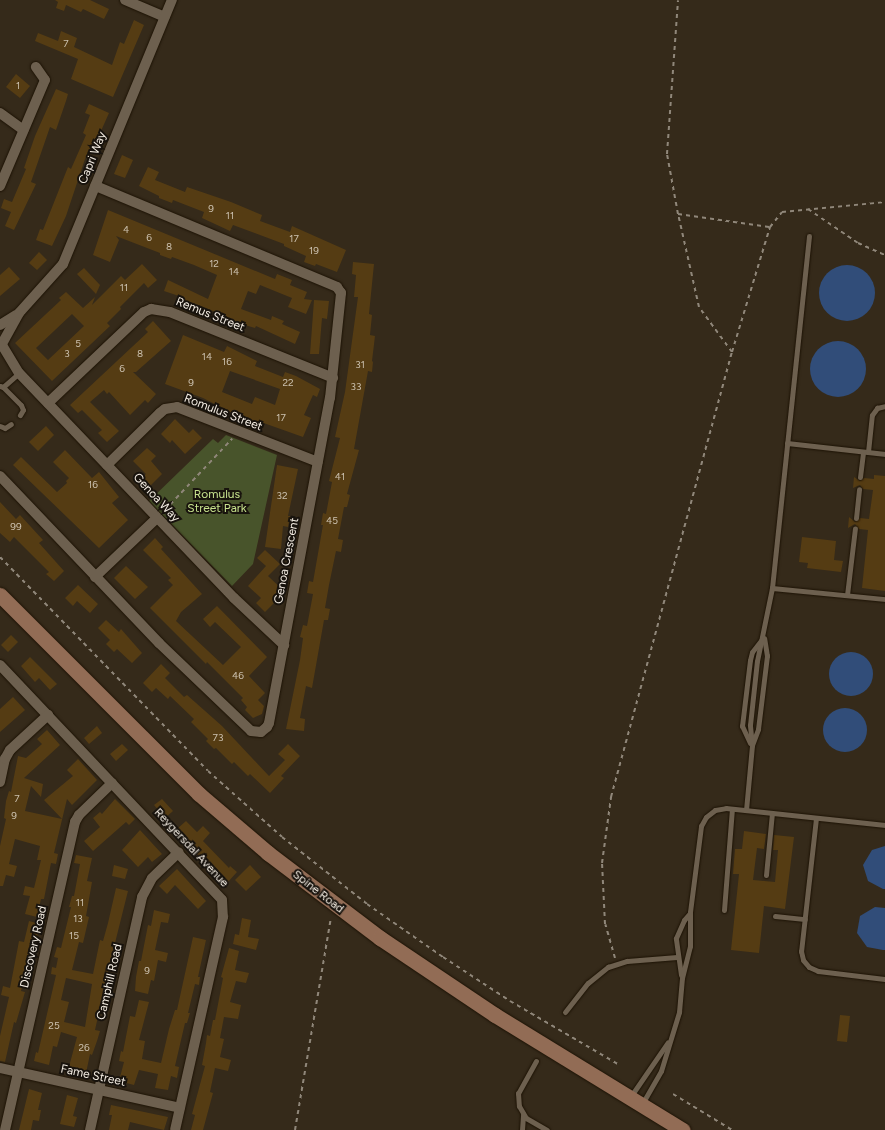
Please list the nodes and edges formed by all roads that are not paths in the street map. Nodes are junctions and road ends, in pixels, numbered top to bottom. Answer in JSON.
{"nodes":[{"id":1,"x":125,"y":0,"type":"edge"},
{"id":2,"x":172,"y":0,"type":"edge"},
{"id":3,"x":165,"y":17,"type":"junction"},
{"id":4,"x":36,"y":67,"type":"dead end"},
{"id":5,"x":0,"y":113,"type":"edge"},
{"id":6,"x":23,"y":130,"type":"junction"},
{"id":7,"x":0,"y":186,"type":"edge"},
{"id":8,"x":95,"y":186,"type":"junction"},
{"id":9,"x":809,"y":236,"type":"dead end"},
{"id":10,"x":19,"y":313,"type":"junction"},
{"id":11,"x":0,"y":326,"type":"edge"},
{"id":12,"x":1,"y":343,"type":"edge"},
{"id":13,"x":0,"y":358,"type":"edge"},
{"id":14,"x":16,"y":369,"type":"junction"},
{"id":15,"x":333,"y":378,"type":"junction"},
{"id":16,"x":2,"y":387,"type":"edge"},
{"id":17,"x":48,"y":403,"type":"junction"},
{"id":18,"x":885,"y":406,"type":"edge"},
{"id":19,"x":20,"y":415,"type":"dead end"},
{"id":20,"x":11,"y":424,"type":"dead end"},
{"id":21,"x":0,"y":426,"type":"edge"},
{"id":22,"x":787,"y":443,"type":"junction"},
{"id":23,"x":866,"y":452,"type":"junction"},
{"id":24,"x":885,"y":454,"type":"edge"},
{"id":25,"x":318,"y":462,"type":"junction"},
{"id":26,"x":107,"y":465,"type":"junction"},
{"id":27,"x":0,"y":476,"type":"edge"},
{"id":28,"x":860,"y":477,"type":"dead end"},
{"id":29,"x":859,"y":488,"type":"dead end"},
{"id":30,"x":157,"y":518,"type":"junction"},
{"id":31,"x":856,"y":518,"type":"dead end"},
{"id":32,"x":855,"y":528,"type":"dead end"},
{"id":33,"x":95,"y":577,"type":"junction"},
{"id":34,"x":772,"y":588,"type":"junction"},
{"id":35,"x":0,"y":595,"type":"edge"},
{"id":36,"x":847,"y":595,"type":"junction"},
{"id":37,"x":885,"y":599,"type":"edge"},
{"id":38,"x":763,"y":638,"type":"junction"},
{"id":39,"x":284,"y":645,"type":"junction"},
{"id":40,"x":0,"y":665,"type":"edge"},
{"id":41,"x":48,"y":715,"type":"junction"},
{"id":42,"x":752,"y":745,"type":"junction"},
{"id":43,"x":0,"y":782,"type":"edge"},
{"id":44,"x":112,"y":783,"type":"junction"},
{"id":45,"x":732,"y":809,"type":"junction"},
{"id":46,"x":746,"y":810,"type":"junction"},
{"id":47,"x":772,"y":813,"type":"junction"},
{"id":48,"x":816,"y":818,"type":"junction"},
{"id":49,"x":885,"y":825,"type":"edge"},
{"id":50,"x":179,"y":852,"type":"junction"},
{"id":51,"x":766,"y":875,"type":"dead end"},
{"id":52,"x":724,"y":910,"type":"dead end"},
{"id":53,"x":690,"y":912,"type":"junction"},
{"id":54,"x":775,"y":916,"type":"dead end"},
{"id":55,"x":804,"y":919,"type":"junction"},
{"id":56,"x":677,"y":957,"type":"junction"},
{"id":57,"x":682,"y":978,"type":"junction"},
{"id":58,"x":885,"y":979,"type":"edge"},
{"id":59,"x":565,"y":1012,"type":"dead end"},
{"id":60,"x":672,"y":1037,"type":"junction"},
{"id":61,"x":536,"y":1061,"type":"dead end"},
{"id":62,"x":0,"y":1068,"type":"edge"},
{"id":63,"x":18,"y":1072,"type":"junction"},
{"id":64,"x":99,"y":1090,"type":"junction"},
{"id":65,"x":636,"y":1101,"type":"junction"},
{"id":66,"x":180,"y":1108,"type":"junction"},
{"id":67,"x":523,"y":1114,"type":"junction"},
{"id":68,"x":5,"y":1130,"type":"edge"},
{"id":69,"x":90,"y":1130,"type":"edge"},
{"id":70,"x":175,"y":1130,"type":"edge"},
{"id":71,"x":522,"y":1130,"type":"edge"},
{"id":72,"x":547,"y":1130,"type":"edge"},
{"id":73,"x":683,"y":1130,"type":"edge"}],
"edges":[{"from":1,"to":3,"type":"street"},
{"from":2,"to":3,"type":"street","name":"Capri Way"},
{"from":3,"to":8,"type":"street","name":"Capri Way"},
{"from":4,"to":6,"type":"street"},
{"from":5,"to":6,"type":"street"},
{"from":6,"to":7,"type":"street"},
{"from":8,"to":10,"type":"street","name":"Capri Way"},
{"from":8,"to":15,"type":"street","name":"Genoa Crescent"},
{"from":9,"to":22,"type":"lane"},
{"from":10,"to":11,"type":"street","name":"Capri Way"},
{"from":10,"to":12,"type":"street","name":"Capri Way"},
{"from":12,"to":14,"type":"street","name":"Genoa Way"},
{"from":13,"to":14,"type":"street","name":"Genoa Way"},
{"from":14,"to":16,"type":"lane"},
{"from":14,"to":17,"type":"street","name":"Genoa Way"},
{"from":15,"to":17,"type":"street","name":"Remus Street"},
{"from":15,"to":25,"type":"street","name":"Genoa Crescent"},
{"from":16,"to":19,"type":"lane"},
{"from":17,"to":26,"type":"street","name":"Genoa Way"},
{"from":18,"to":23,"type":"lane"},
{"from":20,"to":21,"type":"lane"},
{"from":22,"to":23,"type":"lane"},
{"from":22,"to":34,"type":"lane"},
{"from":23,"to":24,"type":"lane"},
{"from":23,"to":28,"type":"lane"},
{"from":25,"to":26,"type":"street","name":"Romulus Street"},
{"from":25,"to":39,"type":"street","name":"Genoa Crescent"},
{"from":26,"to":30,"type":"street","name":"Genoa Way"},
{"from":27,"to":33,"type":"street","name":"Genoa Crescent"},
{"from":29,"to":31,"type":"lane"},
{"from":30,"to":33,"type":"street"},
{"from":30,"to":39,"type":"street","name":"Genoa Way"},
{"from":32,"to":36,"type":"lane"},
{"from":33,"to":39,"type":"street","name":"Genoa Crescent"},
{"from":34,"to":36,"type":"lane"},
{"from":34,"to":38,"type":"lane"},
{"from":35,"to":65,"type":"main road","name":"Spine Road"},
{"from":36,"to":37,"type":"lane"},
{"from":38,"to":42,"type":"lane"},
{"from":38,"to":42,"type":"lane"},
{"from":40,"to":41,"type":"street","name":"Reygersdal Avenue"},
{"from":41,"to":43,"type":"street"},
{"from":41,"to":44,"type":"street","name":"Reygersdal Avenue"},
{"from":42,"to":46,"type":"lane"},
{"from":44,"to":50,"type":"street","name":"Reygersdal Avenue"},
{"from":44,"to":63,"type":"street","name":"Discovery Road"},
{"from":45,"to":46,"type":"lane"},
{"from":45,"to":52,"type":"lane"},
{"from":45,"to":53,"type":"lane"},
{"from":46,"to":47,"type":"lane"},
{"from":47,"to":48,"type":"lane"},
{"from":47,"to":51,"type":"lane"},
{"from":48,"to":49,"type":"lane"},
{"from":48,"to":55,"type":"lane"},
{"from":50,"to":64,"type":"street","name":"Camphill Road"},
{"from":50,"to":66,"type":"street","name":"Reygersdal Avenue"},
{"from":53,"to":56,"type":"lane"},
{"from":53,"to":57,"type":"lane"},
{"from":54,"to":55,"type":"lane"},
{"from":55,"to":58,"type":"lane"},
{"from":56,"to":57,"type":"lane"},
{"from":56,"to":59,"type":"lane"},
{"from":57,"to":60,"type":"lane"},
{"from":60,"to":65,"type":"lane"},
{"from":60,"to":65,"type":"lane"},
{"from":61,"to":67,"type":"lane"},
{"from":62,"to":63,"type":"street","name":"Fame Street"},
{"from":63,"to":64,"type":"street","name":"Fame Street"},
{"from":63,"to":68,"type":"street","name":"Discovery Road"},
{"from":64,"to":66,"type":"street","name":"Fame Street"},
{"from":64,"to":69,"type":"street","name":"Camphill Road"},
{"from":65,"to":73,"type":"main road","name":"Spine Road"},
{"from":66,"to":70,"type":"street","name":"Reygersdal Avenue"},
{"from":67,"to":71,"type":"lane"},
{"from":67,"to":72,"type":"lane"}]}
